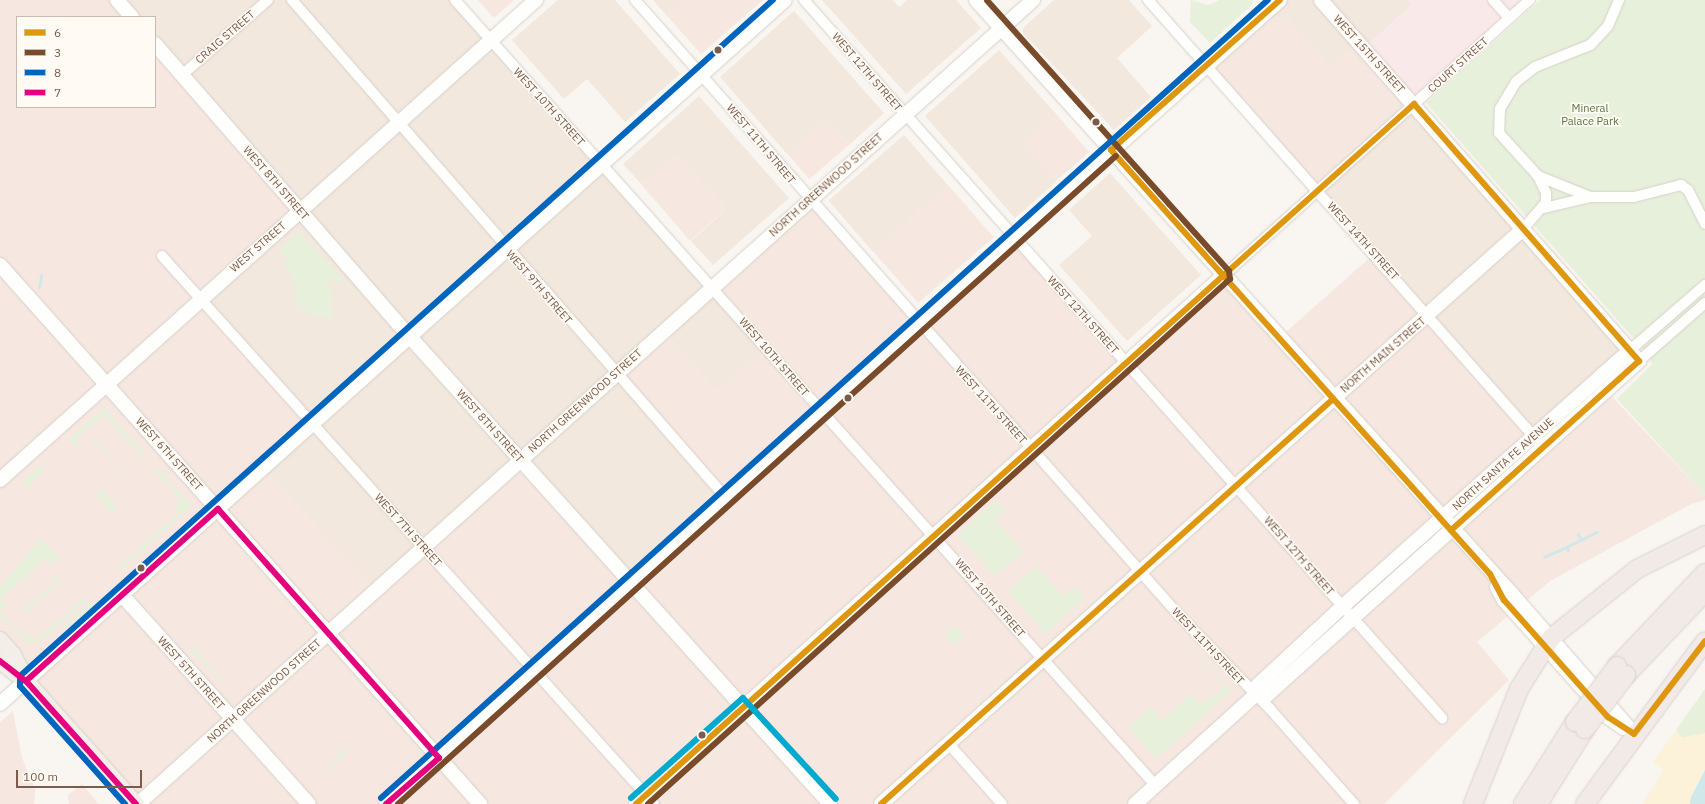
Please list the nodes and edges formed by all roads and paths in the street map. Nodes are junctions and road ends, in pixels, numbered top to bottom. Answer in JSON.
{"nodes":[{"id":1,"x":117,"y":0,"type":"edge"},
{"id":2,"x":268,"y":0,"type":"edge"},
{"id":3,"x":292,"y":0,"type":"edge"},
{"id":4,"x":455,"y":0,"type":"edge"},
{"id":5,"x":536,"y":0,"type":"edge"},
{"id":6,"x":635,"y":0,"type":"edge"},
{"id":7,"x":785,"y":0,"type":"edge"},
{"id":8,"x":804,"y":0,"type":"edge"},
{"id":9,"x":976,"y":0,"type":"edge"},
{"id":10,"x":1033,"y":0,"type":"edge"},
{"id":11,"x":1148,"y":0,"type":"edge"},
{"id":12,"x":1280,"y":0,"type":"edge"},
{"id":13,"x":1321,"y":0,"type":"edge"},
{"id":14,"x":1493,"y":0,"type":"edge"},
{"id":15,"x":1530,"y":0,"type":"edge"},
{"id":16,"x":1619,"y":0,"type":"edge"},
{"id":17,"x":131,"y":16,"type":"edge"},
{"id":18,"x":1509,"y":18,"type":"junction"},
{"id":19,"x":1001,"y":28,"type":"junction"},
{"id":20,"x":491,"y":41,"type":"junction"},
{"id":21,"x":156,"y":45,"type":"edge"},
{"id":22,"x":1207,"y":66,"type":"junction"},
{"id":23,"x":182,"y":75,"type":"junction"},
{"id":24,"x":702,"y":75,"type":"junction"},
{"id":25,"x":1414,"y":104,"type":"junction"},
{"id":26,"x":905,"y":115,"type":"junction"},
{"id":27,"x":398,"y":124,"type":"junction"},
{"id":28,"x":1111,"y":150,"type":"junction"},
{"id":29,"x":601,"y":164,"type":"junction"},
{"id":30,"x":1538,"y":176,"type":"junction"},
{"id":31,"x":1318,"y":191,"type":"junction"},
{"id":32,"x":1590,"y":197,"type":"junction"},
{"id":33,"x":809,"y":201,"type":"junction"},
{"id":34,"x":1544,"y":208,"type":"junction"},
{"id":35,"x":300,"y":211,"type":"junction"},
{"id":36,"x":1705,"y":224,"type":"edge"},
{"id":37,"x":1523,"y":229,"type":"junction"},
{"id":38,"x":1015,"y":239,"type":"junction"},
{"id":39,"x":507,"y":250,"type":"junction"},
{"id":40,"x":162,"y":256,"type":"dead end"},
{"id":41,"x":0,"y":265,"type":"edge"},
{"id":42,"x":1222,"y":276,"type":"junction"},
{"id":43,"x":1705,"y":285,"type":"edge"},
{"id":44,"x":712,"y":287,"type":"junction"},
{"id":45,"x":200,"y":298,"type":"junction"},
{"id":46,"x":1705,"y":302,"type":"edge"},
{"id":47,"x":1428,"y":315,"type":"junction"},
{"id":48,"x":918,"y":324,"type":"junction"},
{"id":49,"x":410,"y":337,"type":"junction"},
{"id":50,"x":1634,"y":356,"type":"junction"},
{"id":51,"x":1125,"y":362,"type":"junction"},
{"id":52,"x":616,"y":374,"type":"junction"},
{"id":53,"x":107,"y":384,"type":"junction"},
{"id":54,"x":1332,"y":399,"type":"junction"},
{"id":55,"x":821,"y":411,"type":"junction"},
{"id":56,"x":313,"y":424,"type":"junction"},
{"id":57,"x":1534,"y":436,"type":"junction"},
{"id":58,"x":1030,"y":448,"type":"junction"},
{"id":59,"x":1544,"y":448,"type":"junction"},
{"id":60,"x":520,"y":459,"type":"junction"},
{"id":61,"x":0,"y":480,"type":"edge"},
{"id":62,"x":1236,"y":485,"type":"junction"},
{"id":63,"x":726,"y":498,"type":"junction"},
{"id":64,"x":218,"y":509,"type":"junction"},
{"id":65,"x":1446,"y":524,"type":"junction"},
{"id":66,"x":934,"y":534,"type":"junction"},
{"id":67,"x":1705,"y":535,"type":"edge"},
{"id":68,"x":424,"y":547,"type":"junction"},
{"id":69,"x":1140,"y":571,"type":"junction"},
{"id":70,"x":1705,"y":573,"type":"edge"},
{"id":71,"x":631,"y":583,"type":"junction"},
{"id":72,"x":1705,"y":592,"type":"edge"},
{"id":73,"x":122,"y":595,"type":"junction"},
{"id":74,"x":1343,"y":606,"type":"junction"},
{"id":75,"x":1352,"y":617,"type":"junction"},
{"id":76,"x":328,"y":633,"type":"junction"},
{"id":77,"x":0,"y":640,"type":"edge"},
{"id":78,"x":1705,"y":641,"type":"edge"},
{"id":79,"x":1548,"y":642,"type":"junction"},
{"id":80,"x":1043,"y":658,"type":"junction"},
{"id":81,"x":0,"y":661,"type":"edge"},
{"id":82,"x":1622,"y":671,"type":"junction"},
{"id":83,"x":535,"y":672,"type":"junction"},
{"id":84,"x":26,"y":681,"type":"junction"},
{"id":85,"x":1254,"y":696,"type":"junction"},
{"id":86,"x":0,"y":704,"type":"edge"},
{"id":87,"x":743,"y":706,"type":"junction"},
{"id":88,"x":1442,"y":718,"type":"dead end"},
{"id":89,"x":233,"y":719,"type":"junction"},
{"id":90,"x":1580,"y":726,"type":"junction"},
{"id":91,"x":1634,"y":734,"type":"junction"},
{"id":92,"x":948,"y":743,"type":"junction"},
{"id":93,"x":439,"y":758,"type":"junction"},
{"id":94,"x":1156,"y":786,"type":"junction"},
{"id":95,"x":646,"y":801,"type":"edge"},
{"id":96,"x":137,"y":804,"type":"edge"},
{"id":97,"x":309,"y":804,"type":"edge"},
{"id":98,"x":386,"y":804,"type":"edge"},
{"id":99,"x":480,"y":804,"type":"edge"},
{"id":100,"x":830,"y":804,"type":"edge"},
{"id":101,"x":880,"y":804,"type":"edge"},
{"id":102,"x":1002,"y":804,"type":"edge"},
{"id":103,"x":1135,"y":804,"type":"edge"},
{"id":104,"x":1354,"y":804,"type":"edge"},
{"id":105,"x":1473,"y":804,"type":"edge"},
{"id":106,"x":1523,"y":804,"type":"edge"},
{"id":107,"x":1538,"y":804,"type":"edge"},
{"id":108,"x":1585,"y":804,"type":"edge"}],
"edges":[{"from":1,"to":17,"type":"street"},
{"from":2,"to":23,"type":"street","name":"CRAIG STREET"},
{"from":3,"to":27,"type":"street","name":"WEST 9TH STREET"},
{"from":4,"to":20,"type":"street","name":"WEST 10TH STREET"},
{"from":5,"to":20,"type":"street","name":"WEST STREET"},
{"from":6,"to":24,"type":"street","name":"WEST 11TH STREET"},
{"from":7,"to":24,"type":"street"},
{"from":8,"to":26,"type":"street","name":"WEST 12TH STREET"},
{"from":9,"to":19,"type":"street"},
{"from":10,"to":19,"type":"street","name":"NORTH GREENWOOD STREET"},
{"from":11,"to":22,"type":"street","name":"WEST 14TH STREET"},
{"from":12,"to":22,"type":"street"},
{"from":13,"to":25,"type":"street","name":"WEST 15TH STREET"},
{"from":14,"to":18,"type":"street"},
{"from":15,"to":18,"type":"street","name":"COURT STREET"},
{"from":16,"to":30,"type":"street"},
{"from":18,"to":25,"type":"street","name":"COURT STREET"},
{"from":19,"to":26,"type":"street","name":"NORTH GREENWOOD STREET"},
{"from":19,"to":28,"type":"street"},
{"from":20,"to":27,"type":"street","name":"WEST STREET"},
{"from":20,"to":29,"type":"street","name":"WEST 10TH STREET"},
{"from":21,"to":23,"type":"street","name":"WEST 8TH STREET"},
{"from":22,"to":28,"type":"street"},
{"from":22,"to":31,"type":"street","name":"WEST 14TH STREET"},
{"from":23,"to":35,"type":"street","name":"WEST 8TH STREET"},
{"from":24,"to":29,"type":"street"},
{"from":24,"to":33,"type":"street","name":"WEST 11TH STREET"},
{"from":25,"to":31,"type":"street","name":"COURT STREET"},
{"from":25,"to":37,"type":"street","name":"WEST 15TH STREET"},
{"from":26,"to":33,"type":"street","name":"NORTH GREENWOOD STREET"},
{"from":26,"to":38,"type":"street","name":"WEST 12TH STREET"},
{"from":27,"to":35,"type":"street","name":"WEST STREET"},
{"from":27,"to":39,"type":"street","name":"WEST 9TH STREET"},
{"from":28,"to":38,"type":"street"},
{"from":28,"to":42,"type":"street"},
{"from":29,"to":39,"type":"street"},
{"from":29,"to":44,"type":"street","name":"WEST 10TH STREET"},
{"from":30,"to":32,"type":"street"},
{"from":30,"to":34,"type":"street"},
{"from":31,"to":42,"type":"street","name":"COURT STREET"},
{"from":31,"to":47,"type":"street","name":"WEST 14TH STREET"},
{"from":32,"to":34,"type":"street"},
{"from":32,"to":36,"type":"street"},
{"from":33,"to":44,"type":"street","name":"NORTH GREENWOOD STREET"},
{"from":33,"to":48,"type":"street","name":"WEST 11TH STREET"},
{"from":34,"to":37,"type":"street","name":"NORTH MAIN STREET"},
{"from":35,"to":45,"type":"street","name":"WEST STREET"},
{"from":35,"to":49,"type":"street","name":"WEST 8TH STREET"},
{"from":37,"to":47,"type":"street","name":"NORTH MAIN STREET"},
{"from":37,"to":50,"type":"street","name":"WEST 15TH STREET"},
{"from":38,"to":48,"type":"street"},
{"from":38,"to":51,"type":"street","name":"WEST 12TH STREET"},
{"from":39,"to":49,"type":"street"},
{"from":39,"to":52,"type":"street","name":"WEST 9TH STREET"},
{"from":40,"to":45,"type":"street","name":"WEST 7TH STREET"},
{"from":41,"to":53,"type":"street","name":"WEST 6TH STREET"},
{"from":42,"to":51,"type":"street","name":"COURT STREET"},
{"from":42,"to":54,"type":"street"},
{"from":43,"to":50,"type":"street","name":"NORTH SANTA FE AVENUE"},
{"from":44,"to":52,"type":"street","name":"NORTH GREENWOOD STREET"},
{"from":44,"to":55,"type":"street","name":"WEST 10TH STREET"},
{"from":45,"to":53,"type":"street","name":"WEST STREET"},
{"from":45,"to":56,"type":"street","name":"WEST 7TH STREET"},
{"from":46,"to":50,"type":"street","name":"NORTH SANTA FE AVENUE"},
{"from":47,"to":54,"type":"street","name":"NORTH MAIN STREET"},
{"from":47,"to":57,"type":"street","name":"WEST 14TH STREET"},
{"from":48,"to":55,"type":"street"},
{"from":48,"to":58,"type":"street","name":"WEST 11TH STREET"},
{"from":49,"to":56,"type":"street"},
{"from":49,"to":60,"type":"street","name":"WEST 8TH STREET"},
{"from":50,"to":57,"type":"street","name":"NORTH SANTA FE AVENUE"},
{"from":50,"to":59,"type":"street","name":"NORTH SANTA FE AVENUE"},
{"from":51,"to":58,"type":"street","name":"COURT STREET"},
{"from":51,"to":62,"type":"street","name":"WEST 12TH STREET"},
{"from":52,"to":60,"type":"street","name":"NORTH GREENWOOD STREET"},
{"from":52,"to":63,"type":"street","name":"WEST 9TH STREET"},
{"from":53,"to":61,"type":"street","name":"WEST STREET"},
{"from":53,"to":64,"type":"street","name":"WEST 6TH STREET"},
{"from":54,"to":62,"type":"street","name":"NORTH MAIN STREET"},
{"from":54,"to":65,"type":"street"},
{"from":55,"to":63,"type":"street"},
{"from":55,"to":66,"type":"street","name":"WEST 10TH STREET"},
{"from":56,"to":64,"type":"street"},
{"from":56,"to":68,"type":"street","name":"WEST 7TH STREET"},
{"from":57,"to":59,"type":"street","name":"WEST 14TH STREET"},
{"from":57,"to":65,"type":"street","name":"NORTH SANTA FE AVENUE"},
{"from":58,"to":66,"type":"street","name":"COURT STREET"},
{"from":58,"to":69,"type":"street","name":"WEST 11TH STREET"},
{"from":59,"to":65,"type":"street","name":"NORTH SANTA FE AVENUE"},
{"from":60,"to":68,"type":"street","name":"NORTH GREENWOOD STREET"},
{"from":60,"to":71,"type":"street","name":"WEST 8TH STREET"},
{"from":62,"to":69,"type":"street","name":"NORTH MAIN STREET"},
{"from":62,"to":74,"type":"street","name":"WEST 12TH STREET"},
{"from":63,"to":71,"type":"street"},
{"from":64,"to":73,"type":"street"},
{"from":64,"to":76,"type":"street","name":"WEST 6TH STREET"},
{"from":65,"to":74,"type":"street","name":"NORTH SANTA FE AVENUE"},
{"from":65,"to":75,"type":"street","name":"NORTH SANTA FE AVENUE"},
{"from":65,"to":79,"type":"street"},
{"from":66,"to":80,"type":"street","name":"WEST 10TH STREET"},
{"from":66,"to":87,"type":"street","name":"COURT STREET"},
{"from":67,"to":79,"type":"highway"},
{"from":68,"to":76,"type":"street","name":"NORTH GREENWOOD STREET"},
{"from":68,"to":83,"type":"street","name":"WEST 7TH STREET"},
{"from":69,"to":80,"type":"street","name":"NORTH MAIN STREET"},
{"from":69,"to":85,"type":"street","name":"WEST 11TH STREET"},
{"from":70,"to":82,"type":"highway"},
{"from":71,"to":83,"type":"street"},
{"from":71,"to":87,"type":"street","name":"WEST 8TH STREET"},
{"from":72,"to":82,"type":"highway"},
{"from":73,"to":84,"type":"street"},
{"from":73,"to":89,"type":"street","name":"WEST 5TH STREET"},
{"from":74,"to":75,"type":"street","name":"WEST 12TH STREET"},
{"from":74,"to":85,"type":"street","name":"NORTH SANTA FE AVENUE"},
{"from":75,"to":85,"type":"street","name":"NORTH SANTA FE AVENUE"},
{"from":75,"to":88,"type":"street","name":"WEST 12TH STREET"},
{"from":76,"to":89,"type":"street","name":"NORTH GREENWOOD STREET"},
{"from":76,"to":93,"type":"street","name":"WEST 6TH STREET"},
{"from":77,"to":84,"type":"main road"},
{"from":78,"to":91,"type":"highway"},
{"from":79,"to":91,"type":"street"},
{"from":79,"to":105,"type":"highway"},
{"from":80,"to":92,"type":"street","name":"NORTH MAIN STREET"},
{"from":80,"to":94,"type":"street","name":"WEST 10TH STREET"},
{"from":81,"to":84,"type":"main road"},
{"from":82,"to":90,"type":"highway","bridge":true},
{"from":83,"to":93,"type":"street"},
{"from":83,"to":95,"type":"street","name":"WEST 7TH STREET"},
{"from":84,"to":86,"type":"street"},
{"from":84,"to":96,"type":"main road"},
{"from":85,"to":94,"type":"street","name":"NORTH SANTA FE AVENUE"},
{"from":85,"to":104,"type":"street","name":"WEST 11TH STREET"},
{"from":87,"to":95,"type":"street","name":"COURT STREET"},
{"from":87,"to":100,"type":"street","name":"WEST 8TH STREET"},
{"from":89,"to":96,"type":"street","name":"NORTH GREENWOOD STREET"},
{"from":89,"to":97,"type":"street","name":"WEST 5TH STREET"},
{"from":90,"to":106,"type":"highway"},
{"from":90,"to":107,"type":"highway"},
{"from":91,"to":108,"type":"highway"},
{"from":92,"to":101,"type":"street","name":"NORTH MAIN STREET"},
{"from":92,"to":102,"type":"street"},
{"from":93,"to":98,"type":"street"},
{"from":93,"to":99,"type":"street","name":"WEST 6TH STREET"},
{"from":94,"to":103,"type":"street","name":"NORTH SANTA FE AVENUE"}]}
